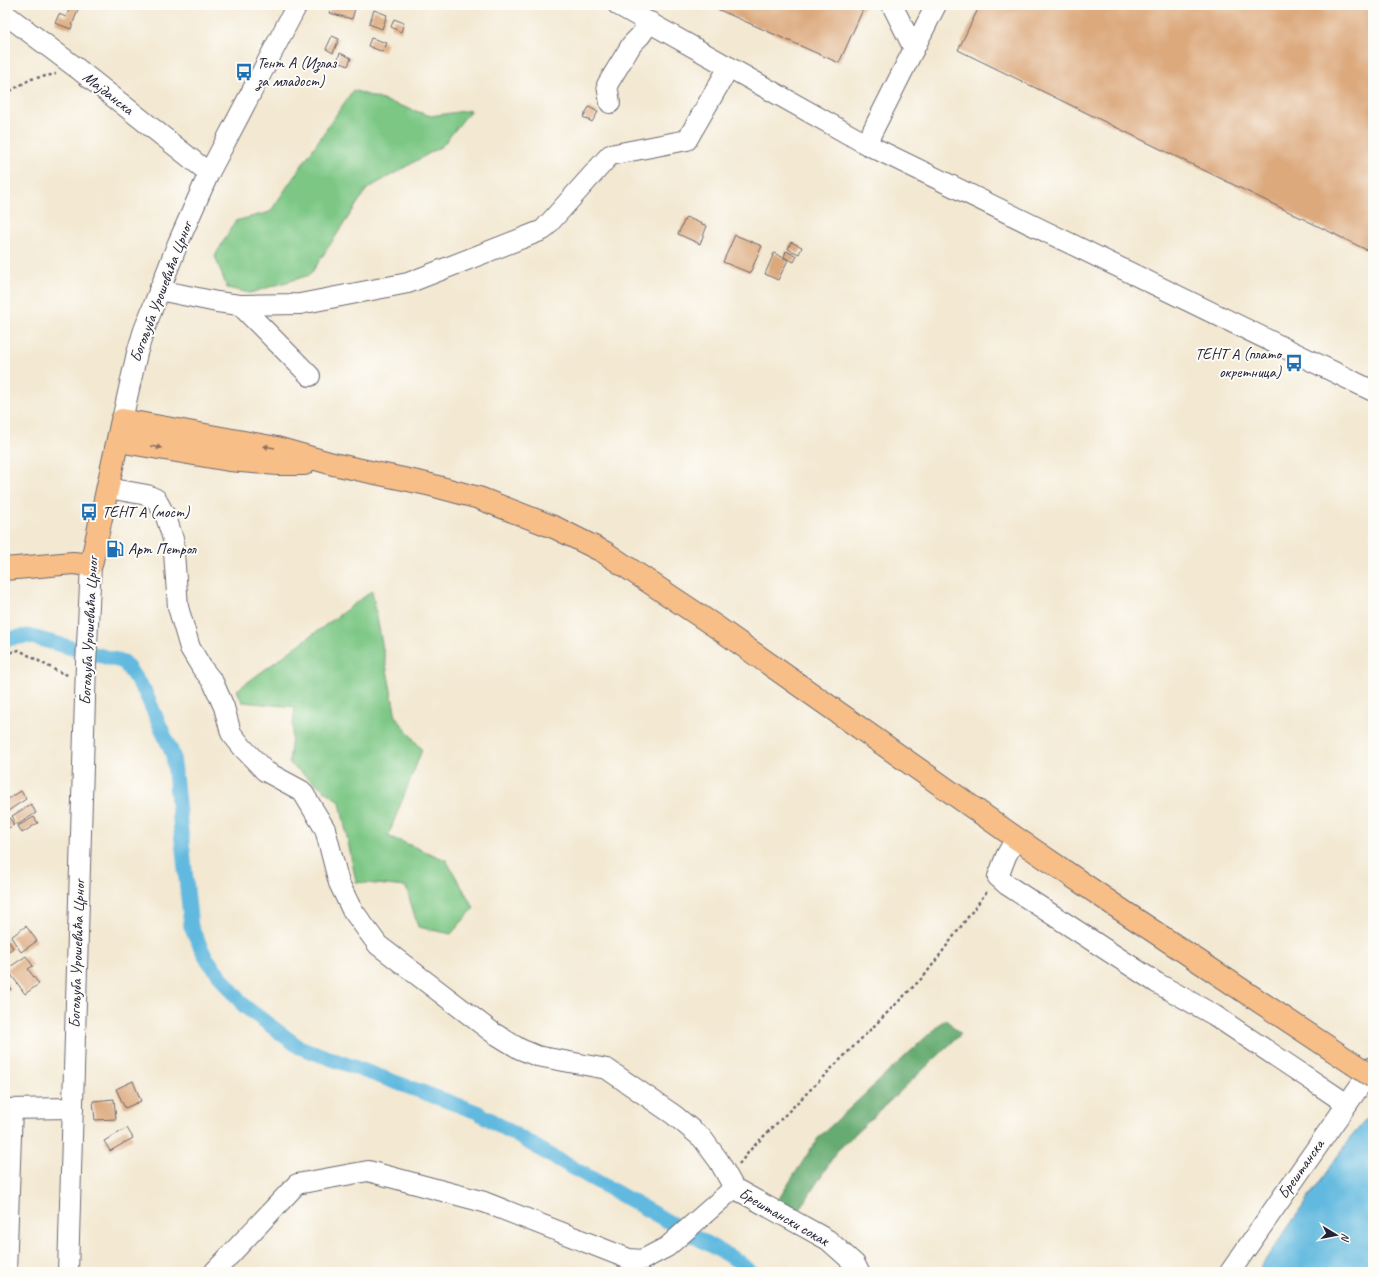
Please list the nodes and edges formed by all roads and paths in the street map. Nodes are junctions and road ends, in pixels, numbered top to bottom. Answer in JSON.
{"nodes":[{"id":1,"x":296,"y":5,"type":"edge"},
{"id":2,"x":618,"y":5,"type":"edge"},
{"id":3,"x":892,"y":5,"type":"edge"},
{"id":4,"x":936,"y":5,"type":"edge"},
{"id":5,"x":5,"y":14,"type":"edge"},
{"id":6,"x":650,"y":22,"type":"junction"},
{"id":7,"x":914,"y":49,"type":"junction"},
{"id":8,"x":729,"y":67,"type":"junction"},
{"id":9,"x":78,"y":69,"type":"junction"},
{"id":10,"x":5,"y":94,"type":"edge"},
{"id":11,"x":610,"y":103,"type":"dead end"},
{"id":12,"x":866,"y":144,"type":"junction"},
{"id":13,"x":209,"y":173,"type":"junction"},
{"id":14,"x":159,"y":290,"type":"junction"},
{"id":15,"x":240,"y":305,"type":"junction"},
{"id":16,"x":310,"y":376,"type":"dead end"},
{"id":17,"x":1373,"y":391,"type":"edge"},
{"id":18,"x":122,"y":420,"type":"junction"},
{"id":19,"x":118,"y":441,"type":"junction"},
{"id":20,"x":334,"y":464,"type":"junction"},
{"id":21,"x":108,"y":488,"type":"junction"},
{"id":22,"x":91,"y":565,"type":"junction"},
{"id":23,"x":5,"y":569,"type":"edge"},
{"id":24,"x":5,"y":654,"type":"edge"},
{"id":25,"x":85,"y":673,"type":"junction"},
{"id":26,"x":1016,"y":838,"type":"junction"},
{"id":27,"x":998,"y":877,"type":"junction"},
{"id":28,"x":1363,"y":1065,"type":"edge"},
{"id":29,"x":1373,"y":1077,"type":"edge"},
{"id":30,"x":1347,"y":1104,"type":"junction"},
{"id":31,"x":73,"y":1108,"type":"junction"},
{"id":32,"x":8,"y":1109,"type":"edge"},
{"id":33,"x":731,"y":1183,"type":"junction"},
{"id":34,"x":6,"y":1272,"type":"edge"},
{"id":35,"x":68,"y":1272,"type":"edge"},
{"id":36,"x":214,"y":1272,"type":"edge"},
{"id":37,"x":859,"y":1272,"type":"edge"},
{"id":38,"x":1230,"y":1272,"type":"edge"}],
"edges":[{"from":1,"to":13,"type":"street","name":"Богољуба Урошевића Црног"},
{"from":2,"to":6,"type":"street"},
{"from":3,"to":7,"type":"street"},
{"from":4,"to":7,"type":"street"},
{"from":5,"to":9,"type":"street","name":"Мајданска"},
{"from":6,"to":8,"type":"street"},
{"from":6,"to":11,"type":"street"},
{"from":7,"to":12,"type":"street"},
{"from":8,"to":12,"type":"street"},
{"from":8,"to":15,"type":"street"},
{"from":9,"to":10,"type":"path"},
{"from":9,"to":13,"type":"street","name":"Мајданска"},
{"from":12,"to":17,"type":"street"},
{"from":13,"to":14,"type":"street","name":"Богољуба Урошевића Црног"},
{"from":14,"to":15,"type":"street"},
{"from":14,"to":18,"type":"street","name":"Богољуба Урошевића Црног"},
{"from":15,"to":16,"type":"street"},
{"from":18,"to":19,"type":"main road","name":"Богољуба Урошевића Црног"},
{"from":20,"to":18,"type":"main road","one_way":true},
{"from":19,"to":20,"type":"main road","one_way":true},
{"from":19,"to":21,"type":"main road","name":"Богољуба Урошевића Црног"},
{"from":20,"to":26,"type":"main road"},
{"from":21,"to":22,"type":"main road","name":"Богољуба Урошевића Црног"},
{"from":21,"to":33,"type":"street"},
{"from":22,"to":23,"type":"main road"},
{"from":22,"to":25,"type":"street","name":"Богољуба Урошевића Црног"},
{"from":24,"to":25,"type":"path"},
{"from":25,"to":31,"type":"street","name":"Богољуба Урошевића Црног"},
{"from":26,"to":27,"type":"street"},
{"from":26,"to":28,"type":"main road"},
{"from":27,"to":30,"type":"street"},
{"from":27,"to":33,"type":"path"},
{"from":28,"to":29,"type":"main road","bridge":true},
{"from":28,"to":30,"type":"street","name":"Брештанска"},
{"from":30,"to":38,"type":"street","name":"Брештанска"},
{"from":31,"to":32,"type":"street"},
{"from":31,"to":35,"type":"street","name":"Богољуба Урошевића Црног"},
{"from":32,"to":34,"type":"street"},
{"from":33,"to":36,"type":"street"},
{"from":33,"to":37,"type":"street","name":"Брештански сокак"}]}
